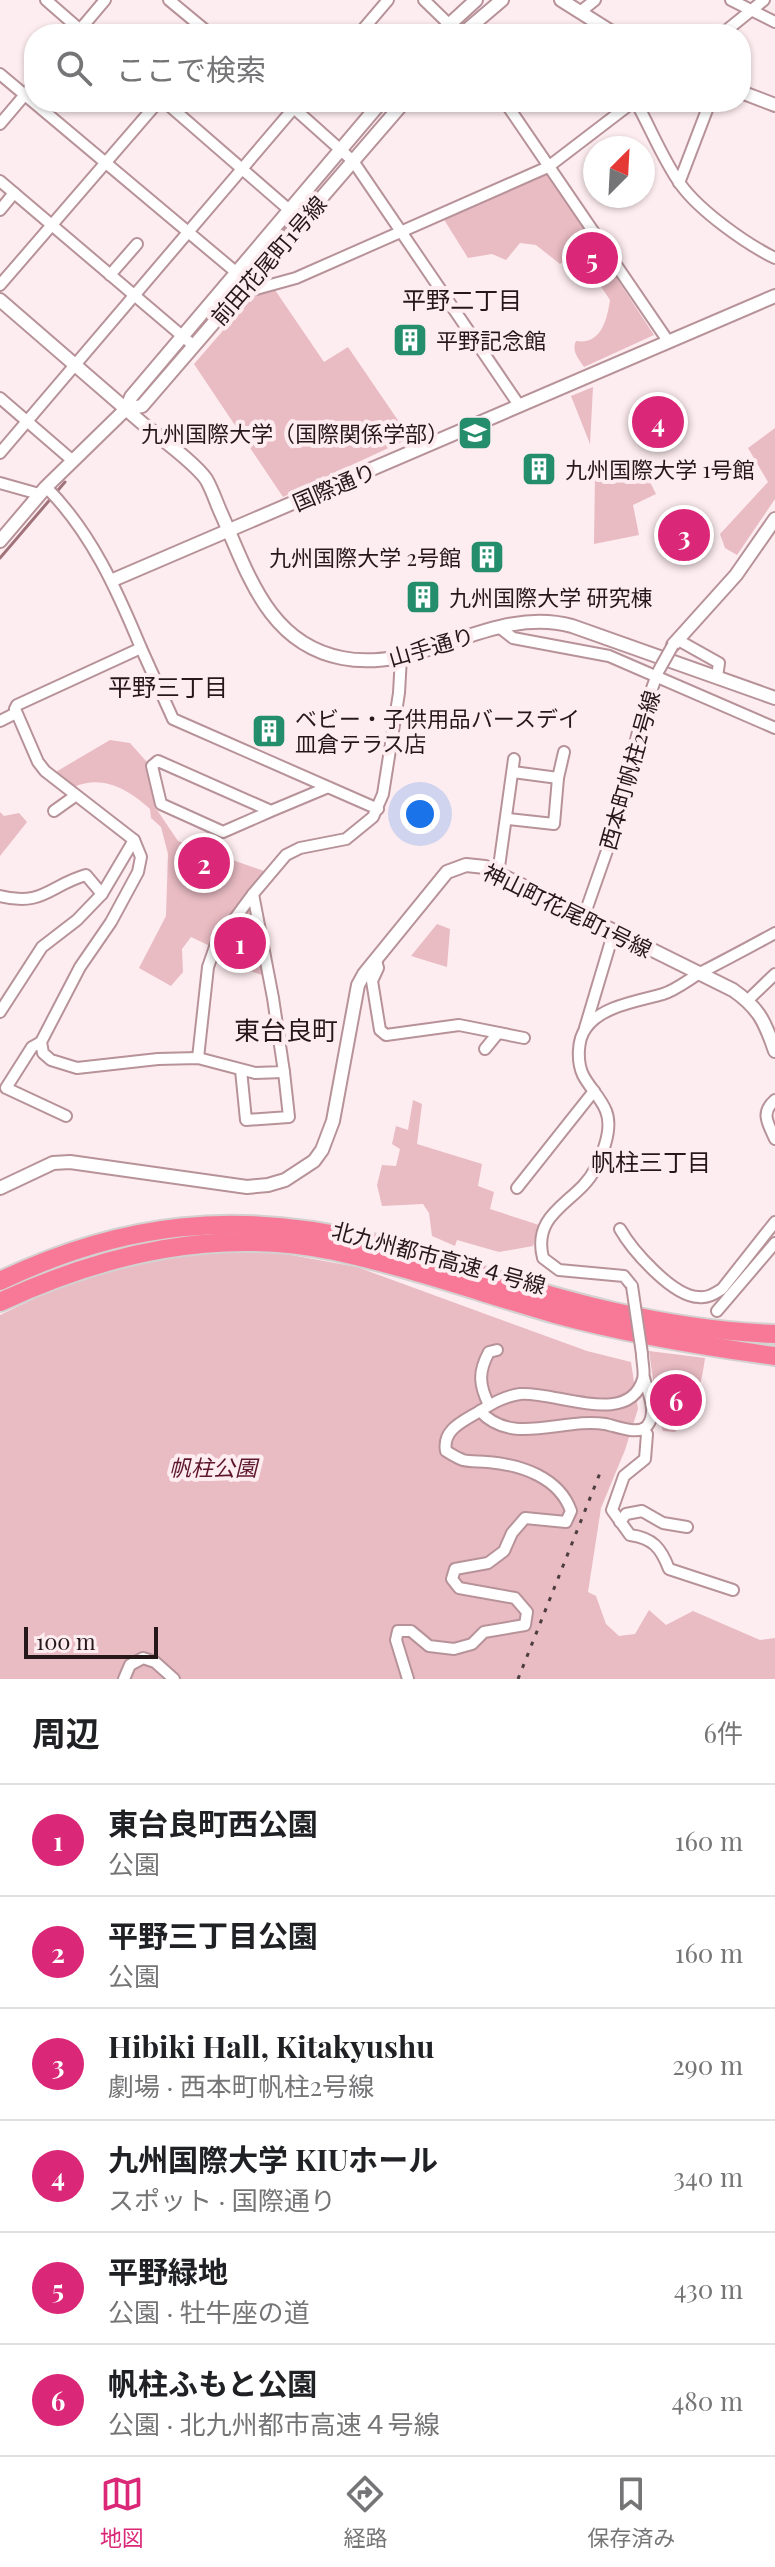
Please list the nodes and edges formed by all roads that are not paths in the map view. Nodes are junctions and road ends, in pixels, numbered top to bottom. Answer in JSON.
{"nodes":[{"id":1,"x":46,"y":0,"type":"edge"},
{"id":2,"x":105,"y":0,"type":"edge"},
{"id":3,"x":169,"y":0,"type":"edge"},
{"id":4,"x":388,"y":0,"type":"edge"},
{"id":5,"x":424,"y":0,"type":"edge"},
{"id":6,"x":476,"y":0,"type":"edge"},
{"id":7,"x":502,"y":0,"type":"edge"},
{"id":8,"x":561,"y":0,"type":"edge"},
{"id":9,"x":731,"y":0,"type":"edge"},
{"id":10,"x":764,"y":0,"type":"edge"},
{"id":11,"x":587,"y":4,"type":"edge"},
{"id":12,"x":750,"y":10,"type":"junction"},
{"id":13,"x":775,"y":22,"type":"edge"},
{"id":14,"x":449,"y":23,"type":"joint"},
{"id":15,"x":71,"y":24,"type":"edge"},
{"id":16,"x":88,"y":24,"type":"edge"},
{"id":17,"x":198,"y":24,"type":"edge"},
{"id":18,"x":368,"y":24,"type":"edge"},
{"id":19,"x":473,"y":24,"type":"edge"},
{"id":20,"x":606,"y":24,"type":"edge"},
{"id":21,"x":734,"y":24,"type":"edge"},
{"id":22,"x":0,"y":74,"type":"edge"},
{"id":23,"x":24,"y":94,"type":"edge"},
{"id":24,"x":24,"y":96,"type":"edge"},
{"id":25,"x":751,"y":96,"type":"edge"},
{"id":26,"x":775,"y":105,"type":"edge"},
{"id":27,"x":45,"y":112,"type":"edge"},
{"id":28,"x":149,"y":112,"type":"edge"},
{"id":29,"x":177,"y":112,"type":"edge"},
{"id":30,"x":287,"y":112,"type":"edge"},
{"id":31,"x":302,"y":112,"type":"edge"},
{"id":32,"x":373,"y":112,"type":"edge"},
{"id":33,"x":395,"y":112,"type":"edge"},
{"id":34,"x":512,"y":112,"type":"edge"},
{"id":35,"x":622,"y":112,"type":"edge"},
{"id":36,"x":640,"y":112,"type":"edge"},
{"id":37,"x":706,"y":112,"type":"edge"},
{"id":38,"x":0,"y":124,"type":"edge"},
{"id":39,"x":342,"y":149,"type":"junction"},
{"id":40,"x":353,"y":161,"type":"junction"},
{"id":41,"x":105,"y":163,"type":"junction"},
{"id":42,"x":548,"y":167,"type":"junction"},
{"id":43,"x":243,"y":169,"type":"junction"},
{"id":44,"x":0,"y":181,"type":"edge"},
{"id":45,"x":679,"y":183,"type":"junction"},
{"id":46,"x":14,"y":193,"type":"junction"},
{"id":47,"x":0,"y":210,"type":"edge"},
{"id":48,"x":290,"y":211,"type":"junction"},
{"id":49,"x":302,"y":221,"type":"junction"},
{"id":50,"x":52,"y":225,"type":"junction"},
{"id":51,"x":400,"y":231,"type":"junction"},
{"id":52,"x":189,"y":232,"type":"junction"},
{"id":53,"x":137,"y":244,"type":"dead end"},
{"id":54,"x":775,"y":258,"type":"edge"},
{"id":55,"x":236,"y":274,"type":"junction"},
{"id":56,"x":110,"y":275,"type":"junction"},
{"id":57,"x":247,"y":284,"type":"junction"},
{"id":58,"x":0,"y":285,"type":"edge"},
{"id":59,"x":134,"y":296,"type":"junction"},
{"id":60,"x":775,"y":296,"type":"edge"},
{"id":61,"x":0,"y":300,"type":"edge"},
{"id":62,"x":182,"y":337,"type":"junction"},
{"id":63,"x":668,"y":341,"type":"junction"},
{"id":64,"x":194,"y":346,"type":"junction"},
{"id":65,"x":76,"y":364,"type":"junction"},
{"id":66,"x":0,"y":398,"type":"edge"},
{"id":67,"x":519,"y":405,"type":"junction"},
{"id":68,"x":126,"y":409,"type":"junction"},
{"id":69,"x":28,"y":421,"type":"junction"},
{"id":70,"x":0,"y":453,"type":"edge"},
{"id":71,"x":73,"y":461,"type":"junction"},
{"id":72,"x":0,"y":483,"type":"edge"},
{"id":73,"x":49,"y":493,"type":"junction"},
{"id":74,"x":775,"y":519,"type":"edge"},
{"id":75,"x":229,"y":531,"type":"junction"},
{"id":76,"x":770,"y":537,"type":"edge"},
{"id":77,"x":0,"y":541,"type":"edge"},
{"id":78,"x":113,"y":580,"type":"junction"},
{"id":79,"x":499,"y":627,"type":"junction"},
{"id":80,"x":675,"y":643,"type":"junction"},
{"id":81,"x":141,"y":648,"type":"junction"},
{"id":82,"x":401,"y":657,"type":"junction"},
{"id":83,"x":658,"y":673,"type":"junction"},
{"id":84,"x":717,"y":677,"type":"junction"},
{"id":85,"x":775,"y":698,"type":"edge"},
{"id":86,"x":16,"y":713,"type":"junction"},
{"id":87,"x":0,"y":721,"type":"edge"},
{"id":88,"x":775,"y":728,"type":"edge"},
{"id":89,"x":564,"y":752,"type":"dead end"},
{"id":90,"x":514,"y":759,"type":"dead end"},
{"id":91,"x":513,"y":772,"type":"junction"},
{"id":92,"x":558,"y":778,"type":"junction"},
{"id":93,"x":326,"y":788,"type":"junction"},
{"id":94,"x":75,"y":796,"type":"junction"},
{"id":95,"x":378,"y":809,"type":"junction"},
{"id":96,"x":54,"y":811,"type":"dead end"},
{"id":97,"x":271,"y":811,"type":"junction"},
{"id":98,"x":508,"y":819,"type":"junction"},
{"id":99,"x":134,"y":840,"type":"junction"},
{"id":100,"x":498,"y":874,"type":"junction"},
{"id":101,"x":102,"y":894,"type":"junction"},
{"id":102,"x":253,"y":894,"type":"junction"},
{"id":103,"x":0,"y":896,"type":"edge"},
{"id":104,"x":584,"y":916,"type":"junction"},
{"id":105,"x":614,"y":931,"type":"junction"},
{"id":106,"x":775,"y":933,"type":"edge"},
{"id":107,"x":376,"y":960,"type":"junction"},
{"id":108,"x":699,"y":974,"type":"junction"},
{"id":109,"x":775,"y":974,"type":"edge"},
{"id":110,"x":748,"y":1000,"type":"junction"},
{"id":111,"x":0,"y":1012,"type":"edge"},
{"id":112,"x":585,"y":1028,"type":"junction"},
{"id":113,"x":498,"y":1033,"type":"junction"},
{"id":114,"x":524,"y":1038,"type":"dead end"},
{"id":115,"x":41,"y":1042,"type":"junction"},
{"id":116,"x":485,"y":1049,"type":"dead end"},
{"id":117,"x":775,"y":1051,"type":"edge"},
{"id":118,"x":198,"y":1058,"type":"junction"},
{"id":119,"x":241,"y":1070,"type":"junction"},
{"id":120,"x":284,"y":1072,"type":"junction"},
{"id":121,"x":594,"y":1091,"type":"junction"},
{"id":122,"x":775,"y":1100,"type":"edge"},
{"id":123,"x":66,"y":1116,"type":"dead end"},
{"id":124,"x":775,"y":1139,"type":"edge"},
{"id":125,"x":0,"y":1188,"type":"edge"},
{"id":126,"x":517,"y":1188,"type":"dead end"},
{"id":127,"x":775,"y":1222,"type":"edge"},
{"id":128,"x":620,"y":1229,"type":"dead end"},
{"id":129,"x":775,"y":1243,"type":"edge"},
{"id":130,"x":367,"y":1250,"type":"junction"},
{"id":131,"x":0,"y":1281,"type":"edge"},
{"id":132,"x":0,"y":1302,"type":"edge"},
{"id":133,"x":717,"y":1311,"type":"dead end"},
{"id":134,"x":775,"y":1334,"type":"edge"},
{"id":135,"x":497,"y":1350,"type":"dead end"},
{"id":136,"x":775,"y":1356,"type":"edge"},
{"id":137,"x":644,"y":1378,"type":"junction"},
{"id":138,"x":485,"y":1408,"type":"junction"},
{"id":139,"x":643,"y":1429,"type":"junction"},
{"id":140,"x":620,"y":1522,"type":"junction"},
{"id":141,"x":687,"y":1527,"type":"dead end"},
{"id":142,"x":733,"y":1590,"type":"dead end"},
{"id":143,"x":124,"y":1679,"type":"edge"},
{"id":144,"x":174,"y":1679,"type":"edge"},
{"id":145,"x":408,"y":1679,"type":"edge"}],
"edges":[{"from":1,"to":15,"type":"street"},
{"from":2,"to":16,"type":"street"},
{"from":3,"to":17,"type":"street"},
{"from":4,"to":18,"type":"street"},
{"from":5,"to":14,"type":"street"},
{"from":6,"to":14,"type":"street"},
{"from":7,"to":19,"type":"street"},
{"from":8,"to":11,"type":"street"},
{"from":9,"to":12,"type":"street"},
{"from":10,"to":12,"type":"street"},
{"from":11,"to":20,"type":"street"},
{"from":12,"to":13,"type":"street"},
{"from":12,"to":21,"type":"street"},
{"from":22,"to":23,"type":"street"},
{"from":24,"to":38,"type":"street"},
{"from":25,"to":26,"type":"street"},
{"from":27,"to":41,"type":"street"},
{"from":28,"to":41,"type":"street"},
{"from":29,"to":43,"type":"street"},
{"from":30,"to":43,"type":"street"},
{"from":31,"to":39,"type":"street"},
{"from":32,"to":39,"type":"street","name":"前田花尾町1号線"},
{"from":33,"to":40,"type":"street","name":"前田花尾町1号線"},
{"from":34,"to":42,"type":"street"},
{"from":35,"to":42,"type":"street"},
{"from":36,"to":45,"type":"street"},
{"from":37,"to":45,"type":"street"},
{"from":39,"to":40,"type":"street"},
{"from":39,"to":48,"type":"street","name":"前田花尾町1号線"},
{"from":40,"to":49,"type":"street","name":"前田花尾町1号線"},
{"from":40,"to":51,"type":"street"},
{"from":41,"to":50,"type":"street"},
{"from":41,"to":52,"type":"street"},
{"from":42,"to":51,"type":"street"},
{"from":42,"to":63,"type":"street"},
{"from":43,"to":48,"type":"street"},
{"from":43,"to":52,"type":"street"},
{"from":44,"to":46,"type":"street"},
{"from":45,"to":54,"type":"street"},
{"from":46,"to":47,"type":"street"},
{"from":46,"to":50,"type":"street"},
{"from":48,"to":49,"type":"street"},
{"from":48,"to":55,"type":"street","name":"前田花尾町1号線"},
{"from":49,"to":57,"type":"street","name":"前田花尾町1号線"},
{"from":50,"to":56,"type":"street"},
{"from":50,"to":58,"type":"street"},
{"from":51,"to":57,"type":"street"},
{"from":51,"to":67,"type":"street"},
{"from":52,"to":55,"type":"street"},
{"from":52,"to":59,"type":"street"},
{"from":53,"to":56,"type":"street"},
{"from":55,"to":57,"type":"street"},
{"from":55,"to":62,"type":"street","name":"前田花尾町1号線"},
{"from":56,"to":59,"type":"street"},
{"from":57,"to":64,"type":"street","name":"前田花尾町1号線"},
{"from":59,"to":62,"type":"street"},
{"from":59,"to":65,"type":"street"},
{"from":60,"to":63,"type":"street","name":"国際通り"},
{"from":61,"to":65,"type":"street","name":"山手通り"},
{"from":62,"to":64,"type":"street"},
{"from":62,"to":68,"type":"street","name":"前田花尾町1号線"},
{"from":63,"to":67,"type":"street","name":"国際通り"},
{"from":64,"to":68,"type":"street","name":"前田花尾町1号線"},
{"from":65,"to":68,"type":"street","name":"山手通り"},
{"from":65,"to":69,"type":"street"},
{"from":66,"to":69,"type":"street"},
{"from":67,"to":75,"type":"street","name":"国際通り"},
{"from":68,"to":71,"type":"street","name":"前田花尾町1号線"},
{"from":68,"to":75,"type":"street","name":"山手通り"},
{"from":69,"to":70,"type":"street"},
{"from":69,"to":71,"type":"street"},
{"from":71,"to":73,"type":"street","name":"前田花尾町1号線"},
{"from":72,"to":73,"type":"street"},
{"from":73,"to":77,"type":"street","name":"前田花尾町1号線"},
{"from":73,"to":78,"type":"street"},
{"from":74,"to":76,"type":"street","name":"西本町帆柱2号線"},
{"from":75,"to":78,"type":"street","name":"国際通り"},
{"from":75,"to":82,"type":"street","name":"山手通り"},
{"from":76,"to":80,"type":"street","name":"西本町帆柱2号線"},
{"from":78,"to":81,"type":"street"},
{"from":79,"to":82,"type":"street","name":"山手通り"},
{"from":79,"to":83,"type":"street"},
{"from":79,"to":84,"type":"street","name":"山手通り"},
{"from":80,"to":83,"type":"street","name":"西本町帆柱2号線","bridge":true},
{"from":80,"to":84,"type":"street"},
{"from":81,"to":86,"type":"street"},
{"from":81,"to":93,"type":"street"},
{"from":82,"to":95,"type":"street"},
{"from":83,"to":88,"type":"street"},
{"from":83,"to":104,"type":"street","name":"西本町帆柱2号線"},
{"from":84,"to":85,"type":"street","name":"山手通り"},
{"from":86,"to":87,"type":"street"},
{"from":86,"to":94,"type":"street"},
{"from":89,"to":92,"type":"street"},
{"from":90,"to":91,"type":"street"},
{"from":91,"to":92,"type":"street"},
{"from":91,"to":98,"type":"street"},
{"from":92,"to":98,"type":"street"},
{"from":93,"to":95,"type":"street"},
{"from":93,"to":97,"type":"street"},
{"from":94,"to":96,"type":"street"},
{"from":94,"to":99,"type":"street"},
{"from":95,"to":102,"type":"street"},
{"from":97,"to":97,"type":"street"},
{"from":98,"to":100,"type":"street"},
{"from":99,"to":101,"type":"street"},
{"from":99,"to":115,"type":"street"},
{"from":100,"to":104,"type":"street","name":"神山町花尾町1号線"},
{"from":100,"to":107,"type":"street","name":"神山町花尾町1号線"},
{"from":101,"to":103,"type":"street"},
{"from":101,"to":111,"type":"street"},
{"from":102,"to":118,"type":"street"},
{"from":102,"to":120,"type":"street"},
{"from":104,"to":105,"type":"street","name":"神山町花尾町1号線"},
{"from":105,"to":108,"type":"street","name":"神山町花尾町1号線"},
{"from":105,"to":112,"type":"street"},
{"from":106,"to":108,"type":"street"},
{"from":107,"to":113,"type":"street"},
{"from":107,"to":125,"type":"street","name":"神山町花尾町1号線"},
{"from":108,"to":110,"type":"street","name":"神山町花尾町1号線"},
{"from":108,"to":112,"type":"street"},
{"from":109,"to":110,"type":"street"},
{"from":110,"to":117,"type":"street","name":"神山町花尾町1号線"},
{"from":112,"to":121,"type":"street"},
{"from":113,"to":114,"type":"street"},
{"from":113,"to":116,"type":"street"},
{"from":115,"to":118,"type":"street"},
{"from":115,"to":123,"type":"street"},
{"from":118,"to":119,"type":"street"},
{"from":119,"to":120,"type":"street"},
{"from":119,"to":120,"type":"street"},
{"from":121,"to":126,"type":"street"},
{"from":121,"to":137,"type":"street","bridge":true},
{"from":122,"to":124,"type":"street"},
{"from":127,"to":128,"type":"street"},
{"from":129,"to":133,"type":"street"},
{"from":130,"to":131,"type":"highway","name":"北九州都市高速４号線"},
{"from":130,"to":132,"type":"highway","name":"北九州都市高速４号線"},
{"from":130,"to":134,"type":"highway","name":"北九州都市高速４号線"},
{"from":130,"to":136,"type":"highway","name":"北九州都市高速４号線"},
{"from":135,"to":138,"type":"street"},
{"from":137,"to":138,"type":"street"},
{"from":137,"to":139,"type":"street"},
{"from":138,"to":139,"type":"street"},
{"from":138,"to":145,"type":"street"},
{"from":139,"to":140,"type":"street"},
{"from":140,"to":141,"type":"street"},
{"from":140,"to":142,"type":"street"},
{"from":143,"to":144,"type":"street"}]}
